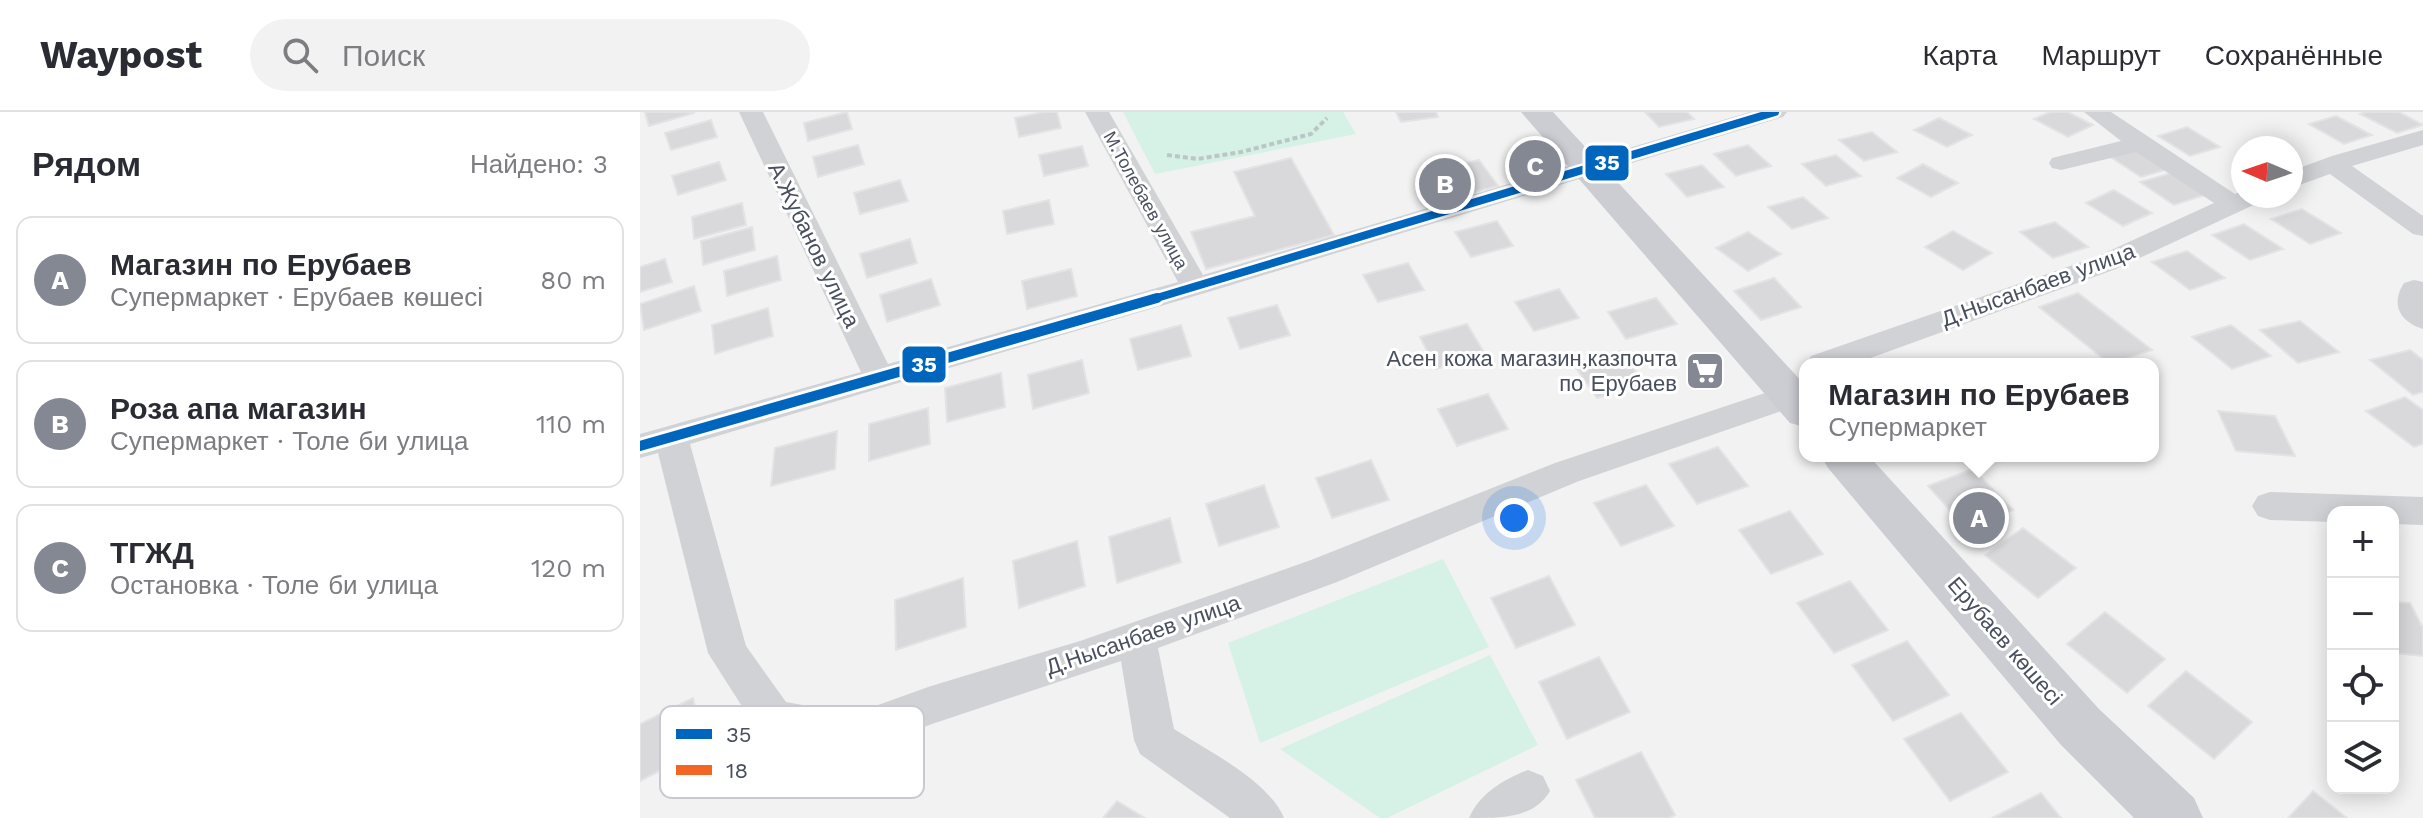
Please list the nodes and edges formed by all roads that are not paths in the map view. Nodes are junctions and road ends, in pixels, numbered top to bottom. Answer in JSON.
{"nodes":[{"id":1,"x":751,"y":112,"type":"edge"},
{"id":2,"x":1097,"y":112,"type":"edge"},
{"id":3,"x":1536,"y":112,"type":"edge"},
{"id":4,"x":2096,"y":112,"type":"edge"},
{"id":5,"x":1762,"y":114,"type":"edge"},
{"id":6,"x":2423,"y":137,"type":"edge"},
{"id":7,"x":2140,"y":144,"type":"junction"},
{"id":8,"x":2061,"y":163,"type":"dead end"},
{"id":9,"x":2333,"y":164,"type":"junction"},
{"id":10,"x":1584,"y":169,"type":"junction"},
{"id":11,"x":2303,"y":175,"type":"edge"},
{"id":12,"x":2231,"y":194,"type":"edge"},
{"id":13,"x":2231,"y":205,"type":"edge"},
{"id":14,"x":2423,"y":228,"type":"edge"},
{"id":15,"x":1195,"y":287,"type":"junction"},
{"id":16,"x":2414,"y":289,"type":"dead end"},
{"id":17,"x":2423,"y":319,"type":"edge"},
{"id":18,"x":1839,"y":358,"type":"edge"},
{"id":19,"x":879,"y":377,"type":"junction"},
{"id":20,"x":1794,"y":390,"type":"edge"},
{"id":21,"x":656,"y":442,"type":"edge"},
{"id":22,"x":1848,"y":462,"type":"edge"},
{"id":23,"x":2270,"y":506,"type":"dead end"},
{"id":24,"x":2423,"y":511,"type":"edge"},
{"id":25,"x":1137,"y":638,"type":"junction"},
{"id":26,"x":765,"y":706,"type":"edge"},
{"id":27,"x":924,"y":708,"type":"edge"},
{"id":28,"x":1528,"y":791,"type":"dead end"},
{"id":29,"x":1262,"y":818,"type":"edge"},
{"id":30,"x":1491,"y":818,"type":"edge"},
{"id":31,"x":2174,"y":818,"type":"edge"}],
"edges":[{"from":1,"to":19,"type":"street","name":"А.Жубанов улица"},
{"from":2,"to":15,"type":"street","name":"М.Толебаев улица"},
{"from":3,"to":10,"type":"main road"},
{"from":4,"to":7,"type":"street"},
{"from":5,"to":10,"type":"street"},
{"from":6,"to":9,"type":"street"},
{"from":7,"to":8,"type":"street"},
{"from":7,"to":12,"type":"street"},
{"from":9,"to":11,"type":"street"},
{"from":9,"to":14,"type":"street"},
{"from":10,"to":15,"type":"street"},
{"from":10,"to":20,"type":"main road"},
{"from":13,"to":18,"type":"street","name":"Д.Нысанбаев улица"},
{"from":15,"to":19,"type":"street"},
{"from":16,"to":17,"type":"street"},
{"from":19,"to":21,"type":"street"},
{"from":20,"to":25,"type":"street","name":"Д.Нысанбаев улица"},
{"from":21,"to":26,"type":"street","name":"Д.Нысанбаев улица"},
{"from":22,"to":31,"type":"main road","name":"Ерубаев көшесі"},
{"from":23,"to":24,"type":"street"},
{"from":25,"to":27,"type":"street","name":"Д.Нысанбаев улица"},
{"from":25,"to":29,"type":"street"},
{"from":28,"to":30,"type":"street"}]}
